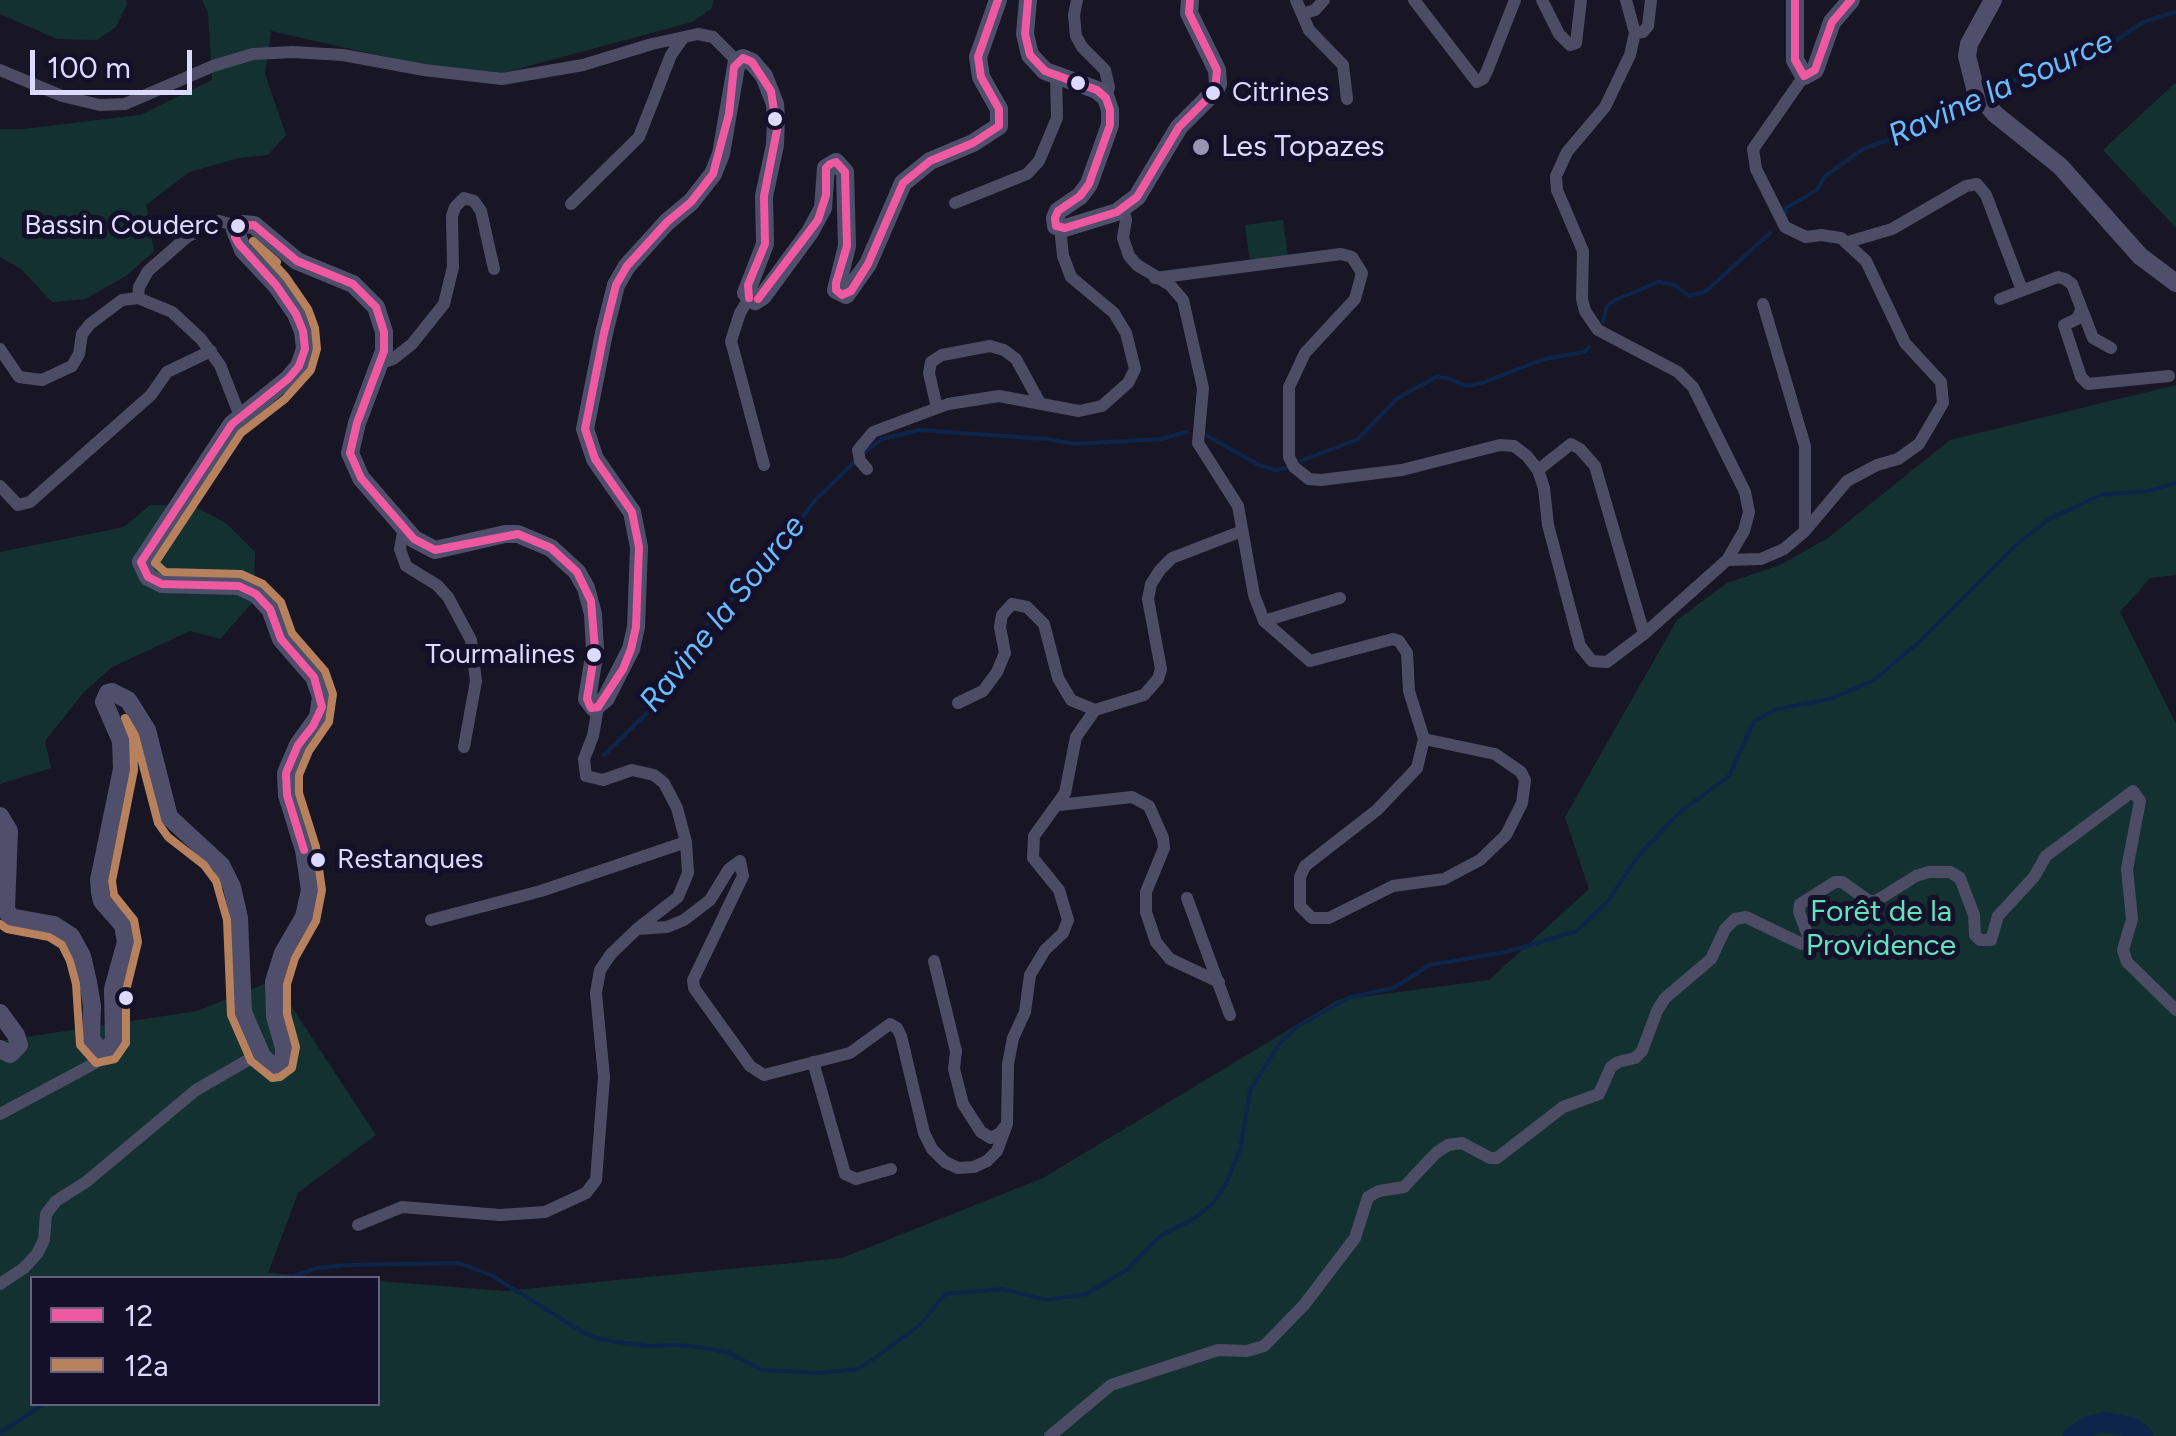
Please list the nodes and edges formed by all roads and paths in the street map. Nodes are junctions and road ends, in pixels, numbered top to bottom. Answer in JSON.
{"nodes":[{"id":1,"x":998,"y":0,"type":"edge"},
{"id":2,"x":1028,"y":0,"type":"edge"},
{"id":3,"x":1077,"y":0,"type":"edge"},
{"id":4,"x":1190,"y":0,"type":"edge"},
{"id":5,"x":1296,"y":0,"type":"edge"},
{"id":6,"x":1324,"y":0,"type":"edge"},
{"id":7,"x":1414,"y":0,"type":"edge"},
{"id":8,"x":1515,"y":0,"type":"edge"},
{"id":9,"x":1542,"y":0,"type":"edge"},
{"id":10,"x":1582,"y":0,"type":"edge"},
{"id":11,"x":1626,"y":0,"type":"edge"},
{"id":12,"x":1651,"y":0,"type":"edge"},
{"id":13,"x":1796,"y":0,"type":"edge"},
{"id":14,"x":1851,"y":0,"type":"edge"},
{"id":15,"x":1993,"y":0,"type":"edge"},
{"id":16,"x":1302,"y":14,"type":"junction"},
{"id":17,"x":1635,"y":33,"type":"junction"},
{"id":18,"x":684,"y":38,"type":"junction"},
{"id":19,"x":737,"y":61,"type":"junction"},
{"id":20,"x":0,"y":70,"type":"edge"},
{"id":21,"x":1056,"y":74,"type":"junction"},
{"id":22,"x":1804,"y":76,"type":"junction"},
{"id":23,"x":1106,"y":98,"type":"junction"},
{"id":24,"x":1347,"y":99,"type":"dead end"},
{"id":25,"x":955,"y":203,"type":"dead end"},
{"id":26,"x":572,"y":204,"type":"dead end"},
{"id":27,"x":1123,"y":208,"type":"junction"},
{"id":28,"x":238,"y":226,"type":"junction"},
{"id":29,"x":1060,"y":227,"type":"junction"},
{"id":30,"x":1848,"y":242,"type":"junction"},
{"id":31,"x":494,"y":268,"type":"dead end"},
{"id":32,"x":1156,"y":278,"type":"junction"},
{"id":33,"x":2176,"y":283,"type":"edge"},
{"id":34,"x":2022,"y":290,"type":"junction"},
{"id":35,"x":138,"y":298,"type":"junction"},
{"id":36,"x":749,"y":298,"type":"junction"},
{"id":37,"x":2000,"y":298,"type":"dead end"},
{"id":38,"x":1764,"y":304,"type":"dead end"},
{"id":39,"x":2082,"y":310,"type":"junction"},
{"id":40,"x":2111,"y":348,"type":"dead end"},
{"id":41,"x":0,"y":350,"type":"edge"},
{"id":42,"x":211,"y":351,"type":"junction"},
{"id":43,"x":381,"y":363,"type":"junction"},
{"id":44,"x":2169,"y":376,"type":"dead end"},
{"id":45,"x":1040,"y":403,"type":"junction"},
{"id":46,"x":937,"y":408,"type":"junction"},
{"id":47,"x":240,"y":416,"type":"junction"},
{"id":48,"x":764,"y":465,"type":"dead end"},
{"id":49,"x":867,"y":469,"type":"dead end"},
{"id":50,"x":1538,"y":470,"type":"junction"},
{"id":51,"x":0,"y":486,"type":"edge"},
{"id":52,"x":404,"y":527,"type":"junction"},
{"id":53,"x":1242,"y":531,"type":"junction"},
{"id":54,"x":1804,"y":531,"type":"junction"},
{"id":55,"x":1727,"y":560,"type":"junction"},
{"id":56,"x":1340,"y":598,"type":"dead end"},
{"id":57,"x":1264,"y":622,"type":"junction"},
{"id":58,"x":1644,"y":634,"type":"junction"},
{"id":59,"x":958,"y":704,"type":"dead end"},
{"id":60,"x":598,"y":707,"type":"junction"},
{"id":61,"x":1095,"y":710,"type":"junction"},
{"id":62,"x":1424,"y":739,"type":"junction"},
{"id":63,"x":464,"y":747,"type":"dead end"},
{"id":64,"x":1058,"y":804,"type":"junction"},
{"id":65,"x":0,"y":816,"type":"edge"},
{"id":66,"x":686,"y":842,"type":"junction"},
{"id":67,"x":1187,"y":898,"type":"dead end"},
{"id":68,"x":432,"y":920,"type":"dead end"},
{"id":69,"x":637,"y":929,"type":"junction"},
{"id":70,"x":934,"y":961,"type":"dead end"},
{"id":71,"x":1219,"y":982,"type":"junction"},
{"id":72,"x":2176,"y":1010,"type":"edge"},
{"id":73,"x":0,"y":1013,"type":"edge"},
{"id":74,"x":1230,"y":1015,"type":"dead end"},
{"id":75,"x":0,"y":1049,"type":"edge"},
{"id":76,"x":101,"y":1052,"type":"junction"},
{"id":77,"x":260,"y":1053,"type":"junction"},
{"id":78,"x":813,"y":1062,"type":"junction"},
{"id":79,"x":0,"y":1114,"type":"edge"},
{"id":80,"x":1006,"y":1124,"type":"junction"},
{"id":81,"x":891,"y":1169,"type":"dead end"},
{"id":82,"x":358,"y":1225,"type":"dead end"},
{"id":83,"x":0,"y":1284,"type":"edge"},
{"id":84,"x":1050,"y":1436,"type":"edge"}],
"edges":[{"from":1,"to":36,"type":"main road"},
{"from":2,"to":21,"type":"main road"},
{"from":3,"to":23,"type":"street"},
{"from":4,"to":27,"type":"main road"},
{"from":5,"to":16,"type":"street"},
{"from":6,"to":16,"type":"street"},
{"from":7,"to":8,"type":"street"},
{"from":9,"to":10,"type":"street"},
{"from":11,"to":17,"type":"street"},
{"from":12,"to":17,"type":"street"},
{"from":13,"to":22,"type":"main road"},
{"from":14,"to":22,"type":"main road"},
{"from":15,"to":33,"type":"main road"},
{"from":16,"to":24,"type":"street"},
{"from":17,"to":55,"type":"street"},
{"from":18,"to":19,"type":"street"},
{"from":18,"to":20,"type":"street"},
{"from":18,"to":26,"type":"street"},
{"from":19,"to":36,"type":"main road"},
{"from":19,"to":60,"type":"main road"},
{"from":21,"to":23,"type":"main road"},
{"from":21,"to":25,"type":"street"},
{"from":22,"to":30,"type":"street"},
{"from":23,"to":29,"type":"main road"},
{"from":27,"to":29,"type":"main road"},
{"from":27,"to":32,"type":"street"},
{"from":28,"to":35,"type":"street"},
{"from":28,"to":43,"type":"main road"},
{"from":28,"to":47,"type":"main road"},
{"from":29,"to":45,"type":"street"},
{"from":30,"to":34,"type":"street"},
{"from":30,"to":54,"type":"street"},
{"from":31,"to":43,"type":"street"},
{"from":32,"to":50,"type":"street"},
{"from":32,"to":53,"type":"street"},
{"from":34,"to":37,"type":"street"},
{"from":34,"to":39,"type":"street"},
{"from":35,"to":41,"type":"street"},
{"from":35,"to":42,"type":"street"},
{"from":36,"to":48,"type":"street"},
{"from":38,"to":54,"type":"street"},
{"from":39,"to":40,"type":"street"},
{"from":39,"to":44,"type":"street"},
{"from":42,"to":47,"type":"street"},
{"from":42,"to":51,"type":"street"},
{"from":43,"to":52,"type":"main road"},
{"from":45,"to":46,"type":"street"},
{"from":45,"to":46,"type":"street"},
{"from":46,"to":49,"type":"street"},
{"from":47,"to":77,"type":"main road"},
{"from":50,"to":58,"type":"street"},
{"from":50,"to":58,"type":"street"},
{"from":52,"to":60,"type":"main road"},
{"from":52,"to":63,"type":"street"},
{"from":53,"to":57,"type":"street"},
{"from":53,"to":61,"type":"street"},
{"from":54,"to":55,"type":"street"},
{"from":55,"to":58,"type":"street"},
{"from":56,"to":57,"type":"street"},
{"from":57,"to":62,"type":"street"},
{"from":59,"to":61,"type":"street"},
{"from":60,"to":66,"type":"street"},
{"from":61,"to":64,"type":"street"},
{"from":62,"to":62,"type":"street"},
{"from":64,"to":71,"type":"street"},
{"from":64,"to":80,"type":"street"},
{"from":65,"to":76,"type":"main road"},
{"from":66,"to":68,"type":"street"},
{"from":66,"to":69,"type":"street"},
{"from":67,"to":71,"type":"street"},
{"from":69,"to":78,"type":"street"},
{"from":69,"to":82,"type":"street"},
{"from":70,"to":80,"type":"street"},
{"from":71,"to":74,"type":"street"},
{"from":72,"to":84,"type":"street"},
{"from":73,"to":75,"type":"main road"},
{"from":76,"to":77,"type":"main road"},
{"from":76,"to":79,"type":"street"},
{"from":77,"to":83,"type":"street"},
{"from":78,"to":80,"type":"street"},
{"from":78,"to":81,"type":"street"}]}
